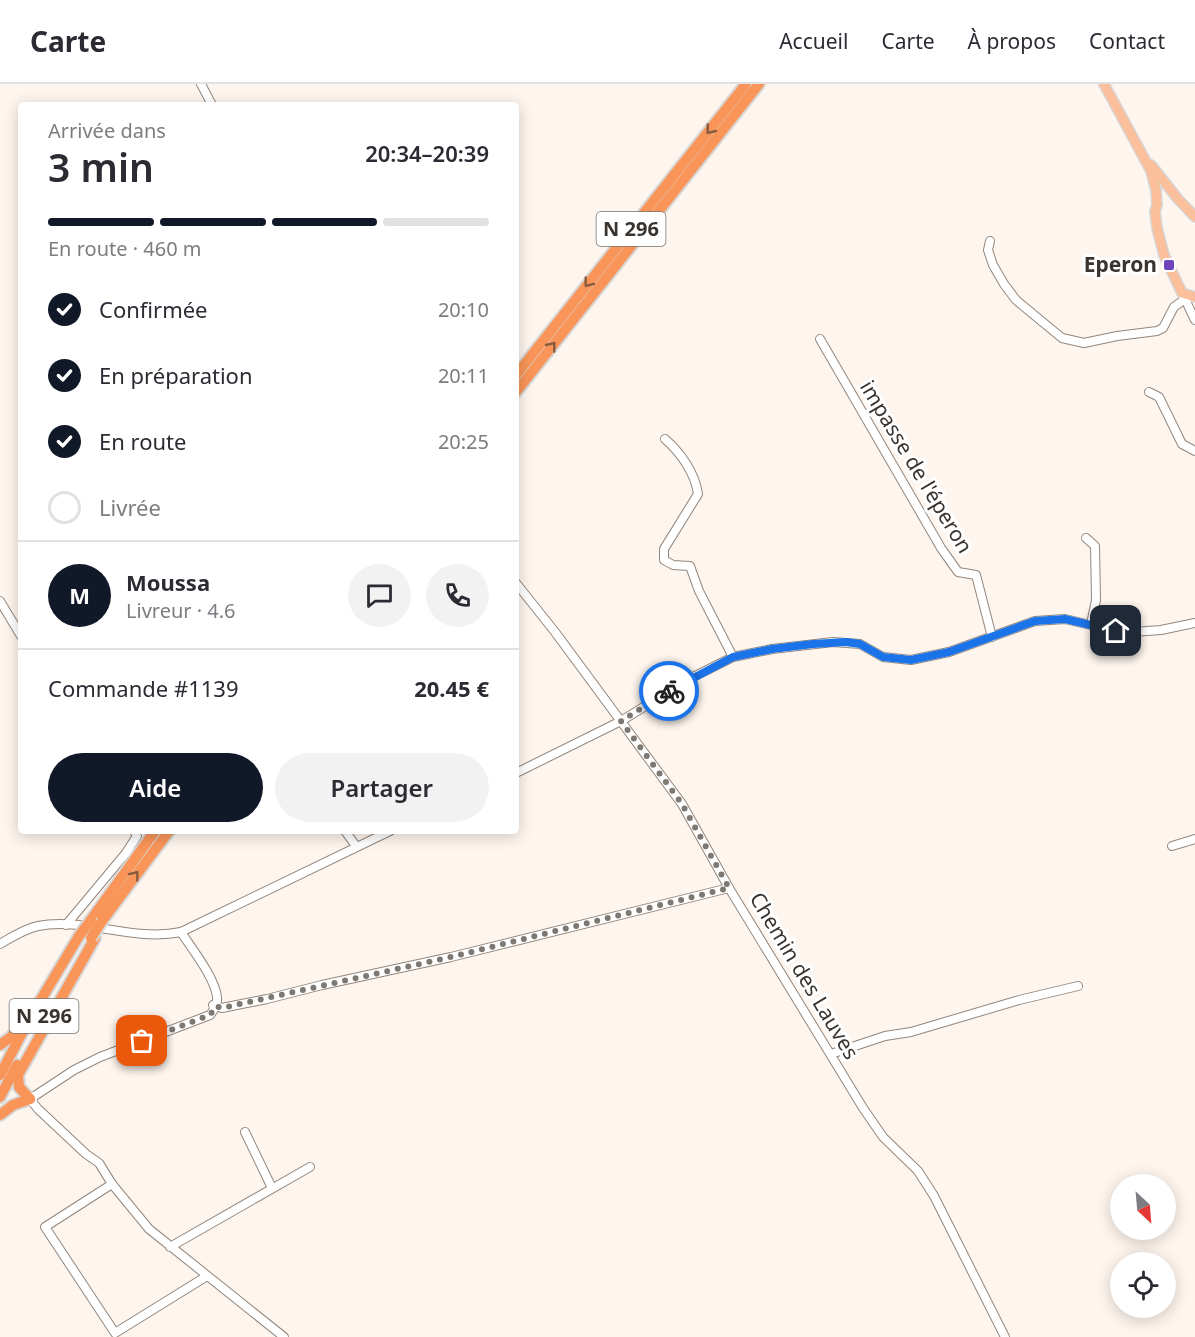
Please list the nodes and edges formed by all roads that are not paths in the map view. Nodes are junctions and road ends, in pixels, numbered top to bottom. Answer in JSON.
{"nodes":[{"id":1,"x":201,"y":84,"type":"edge"},
{"id":2,"x":746,"y":84,"type":"edge"},
{"id":3,"x":759,"y":84,"type":"edge"},
{"id":4,"x":1104,"y":84,"type":"edge"},
{"id":5,"x":210,"y":102,"type":"edge"},
{"id":6,"x":1146,"y":159,"type":"junction"},
{"id":7,"x":1175,"y":196,"type":"junction"},
{"id":8,"x":1157,"y":204,"type":"junction"},
{"id":9,"x":1195,"y":217,"type":"edge"},
{"id":10,"x":990,"y":241,"type":"dead end"},
{"id":11,"x":1187,"y":296,"type":"edge"},
{"id":12,"x":1195,"y":320,"type":"edge"},
{"id":13,"x":820,"y":339,"type":"dead end"},
{"id":14,"x":519,"y":371,"type":"edge"},
{"id":15,"x":519,"y":388,"type":"edge"},
{"id":16,"x":1149,"y":392,"type":"dead end"},
{"id":17,"x":665,"y":439,"type":"dead end"},
{"id":18,"x":1195,"y":451,"type":"edge"},
{"id":19,"x":1086,"y":537,"type":"dead end"},
{"id":20,"x":519,"y":587,"type":"edge"},
{"id":21,"x":0,"y":601,"type":"edge"},
{"id":22,"x":1195,"y":623,"type":"edge"},
{"id":23,"x":1091,"y":624,"type":"junction"},
{"id":24,"x":18,"y":631,"type":"edge"},
{"id":25,"x":992,"y":637,"type":"junction"},
{"id":26,"x":733,"y":657,"type":"junction"},
{"id":27,"x":621,"y":721,"type":"junction"},
{"id":28,"x":519,"y":771,"type":"edge"},
{"id":29,"x":136,"y":834,"type":"edge"},
{"id":30,"x":153,"y":834,"type":"edge"},
{"id":31,"x":167,"y":834,"type":"edge"},
{"id":32,"x":347,"y":834,"type":"edge"},
{"id":33,"x":383,"y":834,"type":"edge"},
{"id":34,"x":1195,"y":839,"type":"edge"},
{"id":35,"x":356,"y":846,"type":"junction"},
{"id":36,"x":1172,"y":846,"type":"dead end"},
{"id":37,"x":729,"y":888,"type":"junction"},
{"id":38,"x":99,"y":920,"type":"junction"},
{"id":39,"x":66,"y":925,"type":"junction"},
{"id":40,"x":181,"y":932,"type":"junction"},
{"id":41,"x":93,"y":938,"type":"junction"},
{"id":42,"x":0,"y":944,"type":"edge"},
{"id":43,"x":64,"y":961,"type":"junction"},
{"id":44,"x":1078,"y":986,"type":"dead end"},
{"id":45,"x":215,"y":1001,"type":"junction"},
{"id":46,"x":0,"y":1045,"type":"edge"},
{"id":47,"x":831,"y":1054,"type":"junction"},
{"id":48,"x":0,"y":1075,"type":"edge"},
{"id":49,"x":0,"y":1096,"type":"edge"},
{"id":50,"x":30,"y":1099,"type":"junction"},
{"id":51,"x":0,"y":1115,"type":"edge"},
{"id":52,"x":245,"y":1132,"type":"dead end"},
{"id":53,"x":310,"y":1167,"type":"dead end"},
{"id":54,"x":112,"y":1185,"type":"junction"},
{"id":55,"x":272,"y":1188,"type":"junction"},
{"id":56,"x":170,"y":1247,"type":"junction"},
{"id":57,"x":207,"y":1276,"type":"junction"},
{"id":58,"x":284,"y":1337,"type":"edge"},
{"id":59,"x":1005,"y":1337,"type":"edge"}],
"edges":[{"from":1,"to":5,"type":"street"},
{"from":2,"to":14,"type":"highway","number":"N 296","one_way":true},
{"from":15,"to":3,"type":"highway","number":"N 296","one_way":true},
{"from":4,"to":6,"type":"main road"},
{"from":6,"to":7,"type":"main road"},
{"from":6,"to":8,"type":"main road"},
{"from":7,"to":8,"type":"main road"},
{"from":7,"to":9,"type":"main road"},
{"from":8,"to":11,"type":"main road"},
{"from":10,"to":11,"type":"street"},
{"from":11,"to":12,"type":"street"},
{"from":13,"to":25,"type":"street","name":"impasse de l'éperon"},
{"from":16,"to":18,"type":"street"},
{"from":17,"to":26,"type":"street"},
{"from":19,"to":23,"type":"street"},
{"from":20,"to":27,"type":"street","name":"Chemin des Lauves"},
{"from":21,"to":24,"type":"street"},
{"from":22,"to":23,"type":"street"},
{"from":23,"to":25,"type":"street"},
{"from":25,"to":26,"type":"street"},
{"from":26,"to":27,"type":"street"},
{"from":27,"to":28,"type":"street"},
{"from":27,"to":37,"type":"street","name":"Chemin des Lauves"},
{"from":29,"to":39,"type":"street"},
{"from":30,"to":38,"type":"highway","number":"N 296"},
{"from":38,"to":31,"type":"highway","number":"N 296","one_way":true},
{"from":32,"to":35,"type":"street"},
{"from":33,"to":35,"type":"street"},
{"from":34,"to":36,"type":"street"},
{"from":35,"to":40,"type":"street"},
{"from":37,"to":45,"type":"street"},
{"from":37,"to":47,"type":"street","name":"Chemin des Lauves"},
{"from":38,"to":41,"type":"highway","number":"N 296","bridge":true},
{"from":38,"to":43,"type":"highway","number":"N 296","bridge":true},
{"from":39,"to":40,"type":"street"},
{"from":39,"to":42,"type":"street"},
{"from":40,"to":45,"type":"street"},
{"from":41,"to":49,"type":"highway","number":"N 296"},
{"from":41,"to":50,"type":"highway"},
{"from":43,"to":46,"type":"highway"},
{"from":43,"to":48,"type":"highway","number":"N 296"},
{"from":44,"to":47,"type":"street"},
{"from":45,"to":50,"type":"street"},
{"from":47,"to":59,"type":"street","name":"Chemin des Lauves"},
{"from":50,"to":51,"type":"highway"},
{"from":50,"to":54,"type":"street"},
{"from":52,"to":55,"type":"street"},
{"from":53,"to":55,"type":"street"},
{"from":54,"to":56,"type":"street"},
{"from":54,"to":57,"type":"street"},
{"from":55,"to":56,"type":"street"},
{"from":56,"to":57,"type":"street"},
{"from":57,"to":58,"type":"street"}]}
